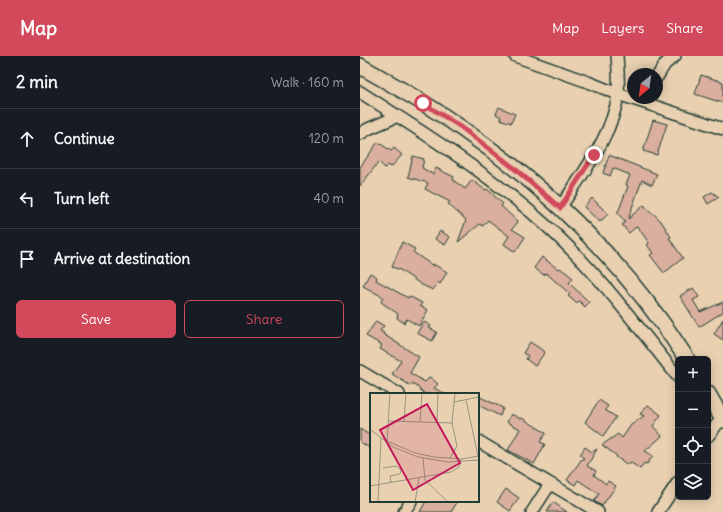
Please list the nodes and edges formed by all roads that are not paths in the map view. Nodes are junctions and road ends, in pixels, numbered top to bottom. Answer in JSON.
{"nodes":[{"id":1,"x":515,"y":56,"type":"edge"},
{"id":2,"x":617,"y":56,"type":"edge"},
{"id":3,"x":675,"y":56,"type":"edge"},
{"id":4,"x":360,"y":66,"type":"edge"},
{"id":5,"x":662,"y":68,"type":"edge"},
{"id":6,"x":360,"y":92,"type":"edge"},
{"id":7,"x":618,"y":94,"type":"junction"},
{"id":8,"x":627,"y":96,"type":"edge"},
{"id":9,"x":655,"y":104,"type":"edge"},
{"id":10,"x":398,"y":116,"type":"junction"},
{"id":11,"x":723,"y":129,"type":"edge"},
{"id":12,"x":360,"y":134,"type":"edge"},
{"id":13,"x":560,"y":208,"type":"junction"},
{"id":14,"x":685,"y":356,"type":"edge"},
{"id":15,"x":360,"y":371,"type":"edge"},
{"id":16,"x":675,"y":373,"type":"edge"},
{"id":17,"x":397,"y":393,"type":"edge"},
{"id":18,"x":711,"y":407,"type":"edge"},
{"id":19,"x":715,"y":425,"type":"edge"},
{"id":20,"x":479,"y":442,"type":"edge"},
{"id":21,"x":550,"y":484,"type":"junction"},
{"id":22,"x":675,"y":486,"type":"edge"},
{"id":23,"x":410,"y":502,"type":"edge"},
{"id":24,"x":404,"y":512,"type":"edge"},
{"id":25,"x":532,"y":512,"type":"edge"},
{"id":26,"x":598,"y":512,"type":"edge"},
{"id":27,"x":658,"y":512,"type":"edge"}],
"edges":[{"from":1,"to":7,"type":"street"},
{"from":2,"to":7,"type":"street"},
{"from":3,"to":5,"type":"street"},
{"from":4,"to":13,"type":"main road"},
{"from":6,"to":10,"type":"street"},
{"from":7,"to":8,"type":"street"},
{"from":7,"to":13,"type":"street"},
{"from":9,"to":11,"type":"street"},
{"from":10,"to":12,"type":"street"},
{"from":10,"to":16,"type":"street"},
{"from":13,"to":14,"type":"main road"},
{"from":15,"to":17,"type":"street"},
{"from":18,"to":19,"type":"main road"},
{"from":20,"to":21,"type":"street"},
{"from":21,"to":25,"type":"street"},
{"from":21,"to":26,"type":"street"},
{"from":22,"to":27,"type":"street"},
{"from":23,"to":24,"type":"street"}]}
